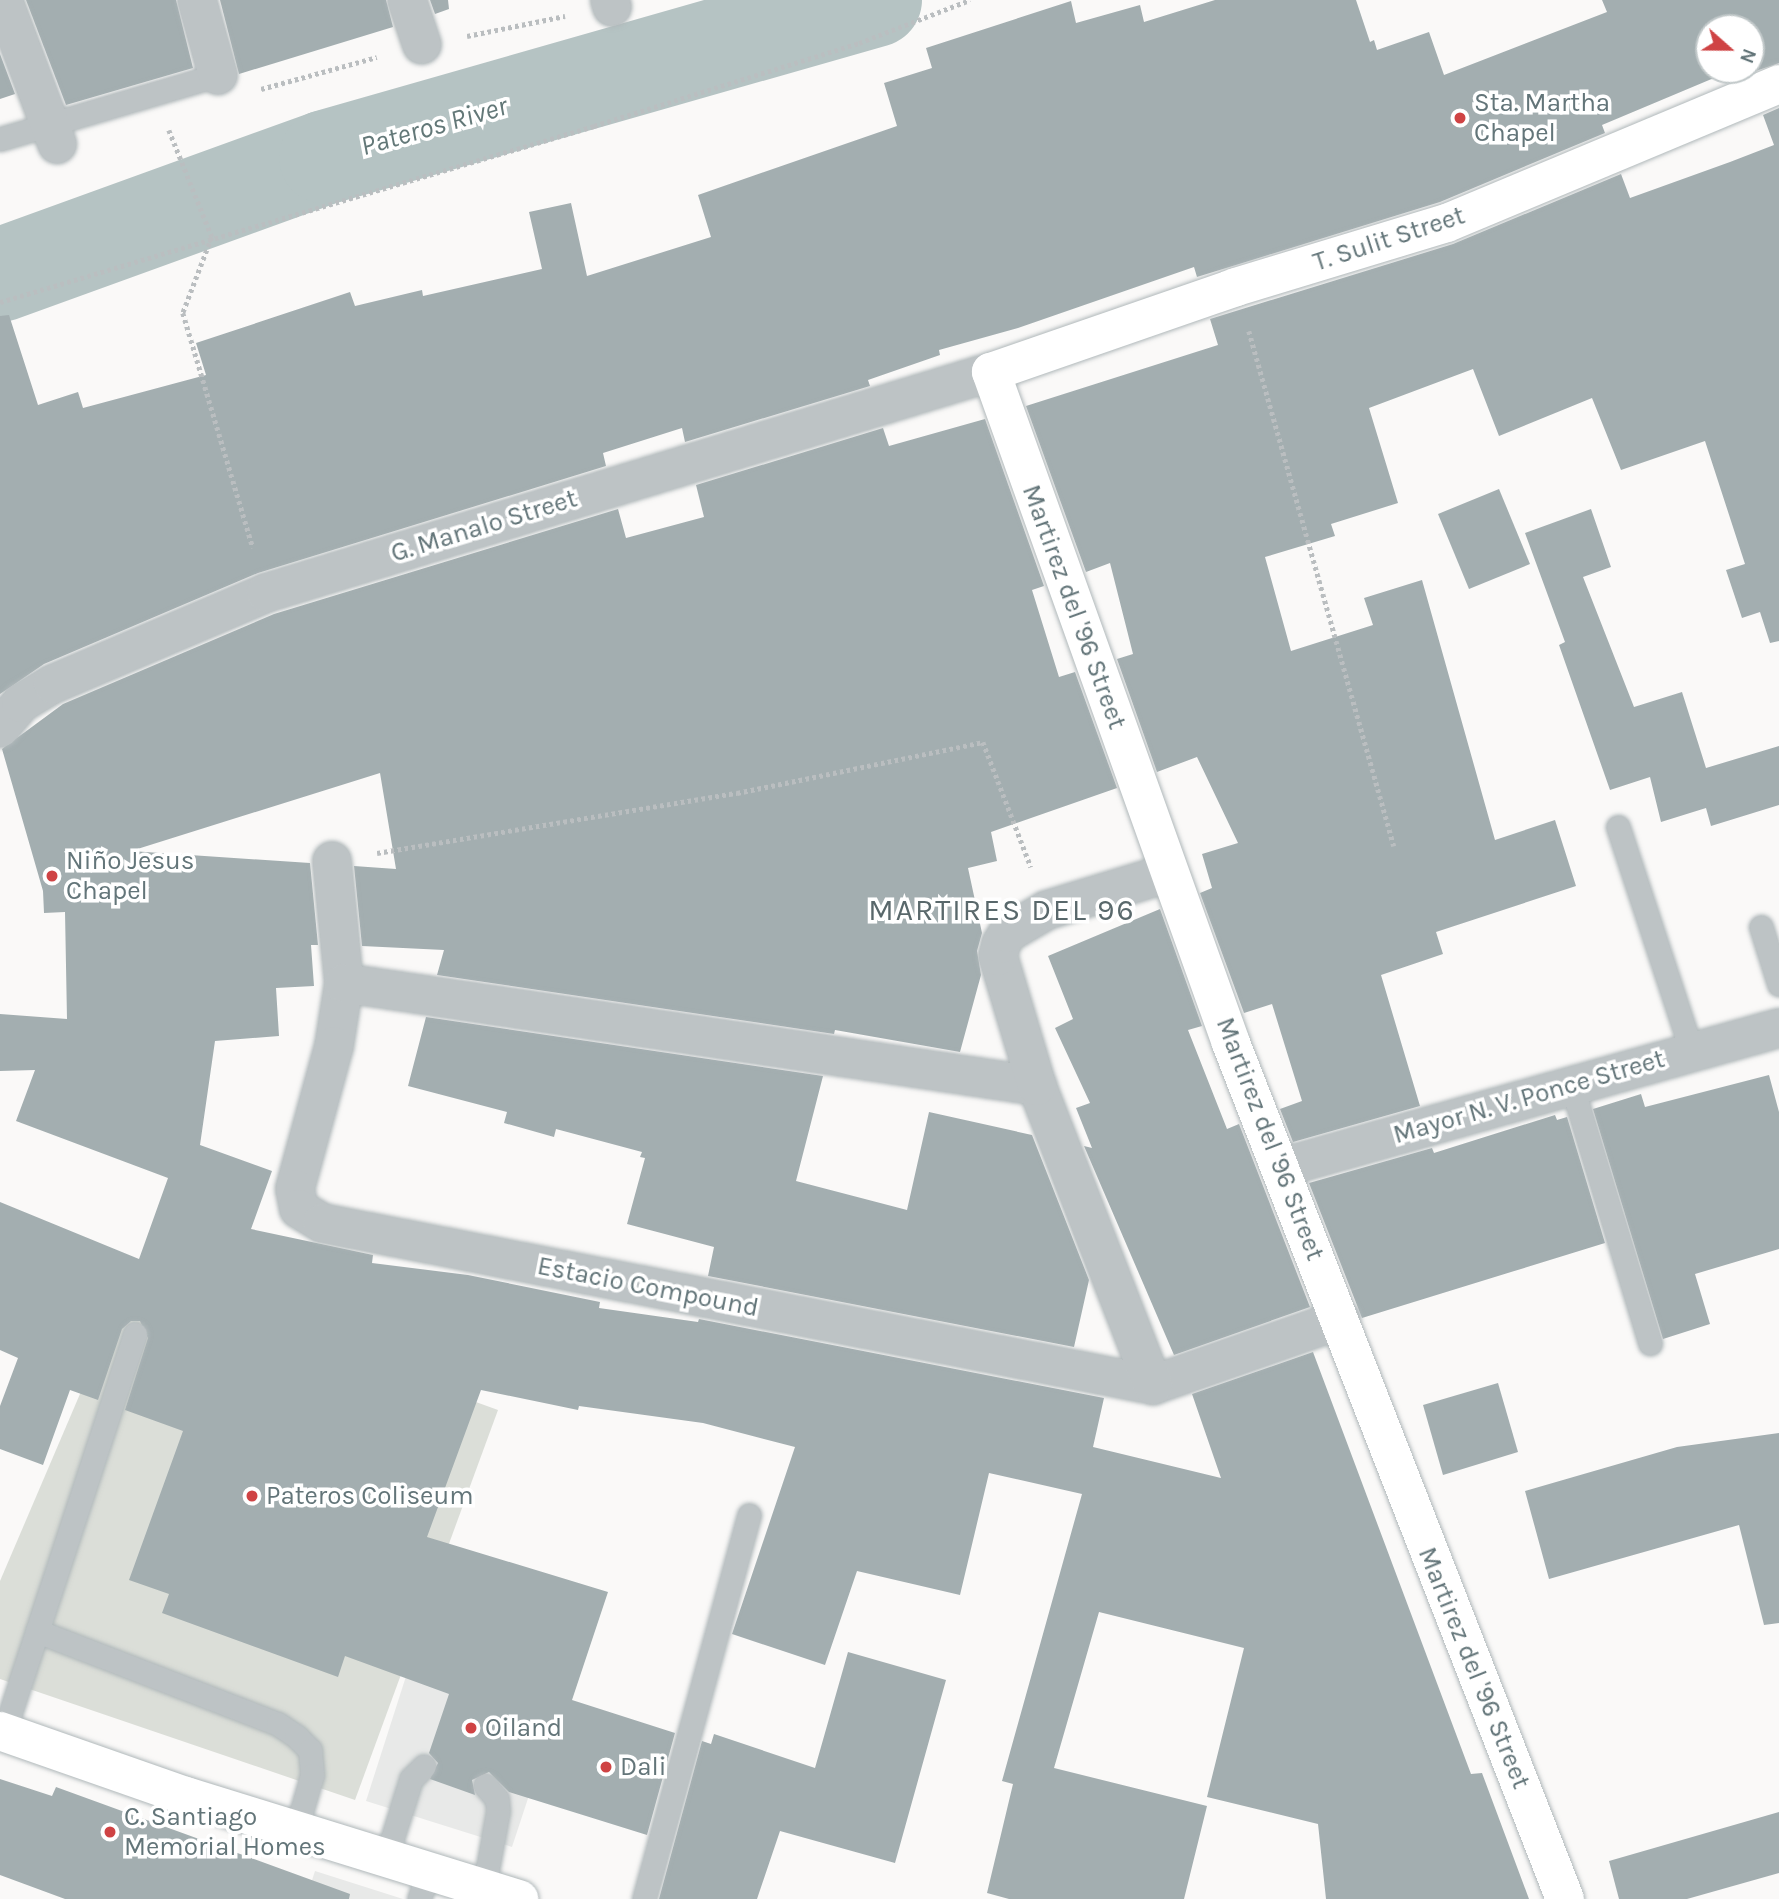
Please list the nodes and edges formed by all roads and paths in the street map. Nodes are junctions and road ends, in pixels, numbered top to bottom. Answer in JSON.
{"nodes":[{"id":1,"x":4,"y":0,"type":"edge"},
{"id":2,"x":197,"y":0,"type":"edge"},
{"id":3,"x":407,"y":0,"type":"edge"},
{"id":4,"x":970,"y":0,"type":"edge"},
{"id":5,"x":611,"y":3,"type":"edge"},
{"id":6,"x":422,"y":45,"type":"junction"},
{"id":7,"x":218,"y":75,"type":"joint"},
{"id":8,"x":1779,"y":84,"type":"edge"},
{"id":9,"x":254,"y":91,"type":"dead end"},
{"id":10,"x":170,"y":133,"type":"dead end"},
{"id":11,"x":52,"y":134,"type":"junction"},
{"id":12,"x":0,"y":139,"type":"edge"},
{"id":13,"x":212,"y":237,"type":"junction"},
{"id":14,"x":1236,"y":287,"type":"junction"},
{"id":15,"x":0,"y":302,"type":"edge"},
{"id":16,"x":991,"y":372,"type":"junction"},
{"id":17,"x":267,"y":593,"type":"junction"},
{"id":18,"x":0,"y":728,"type":"edge"},
{"id":19,"x":1618,"y":827,"type":"dead end"},
{"id":20,"x":1394,"y":846,"type":"dead end"},
{"id":21,"x":332,"y":861,"type":"joint"},
{"id":22,"x":1168,"y":873,"type":"junction"},
{"id":23,"x":1047,"y":910,"type":"junction"},
{"id":24,"x":1761,"y":928,"type":"dead end"},
{"id":25,"x":344,"y":983,"type":"junction"},
{"id":26,"x":1779,"y":984,"type":"edge"},
{"id":27,"x":1779,"y":1028,"type":"edge"},
{"id":28,"x":1692,"y":1052,"type":"junction"},
{"id":29,"x":1571,"y":1083,"type":"junction"},
{"id":30,"x":1037,"y":1086,"type":"junction"},
{"id":31,"x":1280,"y":1168,"type":"junction"},
{"id":32,"x":1341,"y":1319,"type":"junction"},
{"id":33,"x":135,"y":1334,"type":"dead end"},
{"id":34,"x":1650,"y":1343,"type":"dead end"},
{"id":35,"x":1153,"y":1385,"type":"junction"},
{"id":36,"x":749,"y":1515,"type":"dead end"},
{"id":37,"x":37,"y":1631,"type":"junction"},
{"id":38,"x":2,"y":1731,"type":"edge"},
{"id":39,"x":424,"y":1766,"type":"dead end"},
{"id":40,"x":485,"y":1785,"type":"dead end"},
{"id":41,"x":296,"y":1830,"type":"junction"},
{"id":42,"x":386,"y":1858,"type":"junction"},
{"id":43,"x":424,"y":1885,"type":"edge"},
{"id":44,"x":501,"y":1894,"type":"edge"},
{"id":45,"x":643,"y":1899,"type":"edge"},
{"id":46,"x":1566,"y":1899,"type":"edge"}],
"edges":[{"from":1,"to":11,"type":"street"},
{"from":2,"to":7,"type":"street"},
{"from":3,"to":6,"type":"street"},
{"from":4,"to":13,"type":"path"},
{"from":5,"to":6,"type":"path"},
{"from":6,"to":9,"type":"path"},
{"from":7,"to":11,"type":"lane"},
{"from":8,"to":14,"type":"street","name":"T. Sulit Street"},
{"from":10,"to":13,"type":"path"},
{"from":11,"to":12,"type":"lane"},
{"from":13,"to":15,"type":"path"},
{"from":13,"to":17,"type":"path"},
{"from":14,"to":16,"type":"street","name":"T. Sulit Street"},
{"from":14,"to":20,"type":"path"},
{"from":16,"to":17,"type":"street","name":"G. Manalo Street"},
{"from":16,"to":22,"type":"street","name":"Martirez del '96 Street"},
{"from":17,"to":18,"type":"street","name":"G. Manalo Street"},
{"from":19,"to":28,"type":"lane"},
{"from":21,"to":23,"type":"path"},
{"from":21,"to":25,"type":"street","name":"Estacio Compound"},
{"from":22,"to":23,"type":"street"},
{"from":22,"to":31,"type":"street","name":"Martirez del '96 Street"},
{"from":23,"to":30,"type":"street"},
{"from":24,"to":26,"type":"lane"},
{"from":25,"to":30,"type":"street"},
{"from":25,"to":35,"type":"street","name":"Estacio Compound"},
{"from":27,"to":28,"type":"street","name":"Mayor N. V. Ponce Street"},
{"from":28,"to":29,"type":"street","name":"Mayor N. V. Ponce Street"},
{"from":29,"to":31,"type":"street","name":"Mayor N. V. Ponce Street"},
{"from":29,"to":34,"type":"lane"},
{"from":30,"to":35,"type":"street"},
{"from":31,"to":32,"type":"street","name":"Martirez del '96 Street"},
{"from":32,"to":35,"type":"street"},
{"from":32,"to":46,"type":"street","name":"Martirez del '96 Street"},
{"from":33,"to":37,"type":"lane"},
{"from":36,"to":45,"type":"lane"},
{"from":37,"to":38,"type":"lane"},
{"from":37,"to":41,"type":"lane"},
{"from":38,"to":41,"type":"street"},
{"from":39,"to":42,"type":"lane"},
{"from":40,"to":44,"type":"lane"},
{"from":41,"to":42,"type":"street"},
{"from":42,"to":43,"type":"street"},
{"from":43,"to":44,"type":"street"}]}
